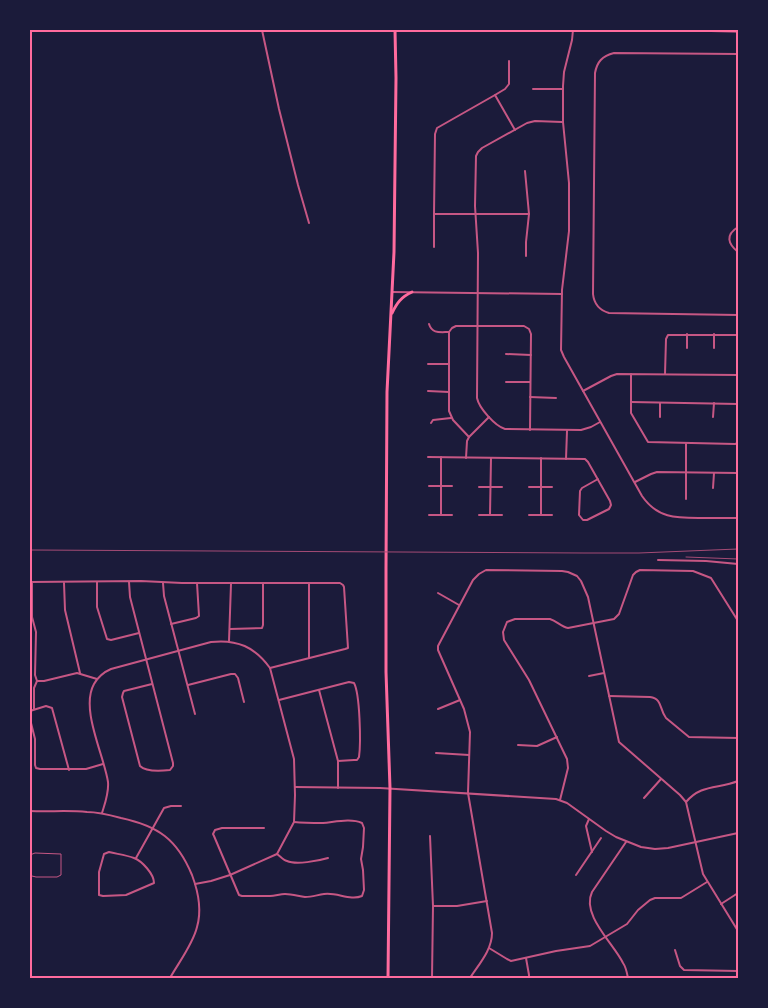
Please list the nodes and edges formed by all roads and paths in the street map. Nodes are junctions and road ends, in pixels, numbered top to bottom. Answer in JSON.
{"nodes":[{"id":1,"x":262,"y":30,"type":"edge"},
{"id":2,"x":395,"y":30,"type":"edge"},
{"id":3,"x":573,"y":30,"type":"edge"},
{"id":4,"x":684,"y":30,"type":"edge"},
{"id":5,"x":738,"y":31,"type":"edge"},
{"id":6,"x":738,"y":54,"type":"edge"},
{"id":7,"x":509,"y":61,"type":"dead end"},
{"id":8,"x":533,"y":89,"type":"dead end"},
{"id":9,"x":564,"y":89,"type":"junction"},
{"id":10,"x":495,"y":95,"type":"junction"},
{"id":11,"x":563,"y":122,"type":"junction"},
{"id":12,"x":515,"y":130,"type":"junction"},
{"id":13,"x":525,"y":172,"type":"dead end"},
{"id":14,"x":434,"y":214,"type":"junction"},
{"id":15,"x":475,"y":214,"type":"junction"},
{"id":16,"x":529,"y":214,"type":"junction"},
{"id":17,"x":309,"y":223,"type":"dead end"},
{"id":18,"x":738,"y":227,"type":"edge"},
{"id":19,"x":434,"y":247,"type":"dead end"},
{"id":20,"x":738,"y":252,"type":"edge"},
{"id":21,"x":526,"y":256,"type":"dead end"},
{"id":22,"x":392,"y":292,"type":"junction"},
{"id":23,"x":412,"y":292,"type":"junction"},
{"id":24,"x":478,"y":293,"type":"junction"},
{"id":25,"x":562,"y":294,"type":"junction"},
{"id":26,"x":391,"y":314,"type":"junction"},
{"id":27,"x":738,"y":315,"type":"edge"},
{"id":28,"x":429,"y":324,"type":"dead end"},
{"id":29,"x":478,"y":326,"type":"junction"},
{"id":30,"x":449,"y":332,"type":"junction"},
{"id":31,"x":687,"y":334,"type":"junction"},
{"id":32,"x":714,"y":334,"type":"junction"},
{"id":33,"x":738,"y":335,"type":"edge"},
{"id":34,"x":687,"y":348,"type":"dead end"},
{"id":35,"x":714,"y":348,"type":"dead end"},
{"id":36,"x":506,"y":354,"type":"dead end"},
{"id":37,"x":531,"y":355,"type":"junction"},
{"id":38,"x":428,"y":364,"type":"dead end"},
{"id":39,"x":449,"y":364,"type":"junction"},
{"id":40,"x":631,"y":374,"type":"junction"},
{"id":41,"x":665,"y":375,"type":"junction"},
{"id":42,"x":738,"y":375,"type":"edge"},
{"id":43,"x":506,"y":382,"type":"dead end"},
{"id":44,"x":530,"y":382,"type":"junction"},
{"id":45,"x":428,"y":391,"type":"dead end"},
{"id":46,"x":583,"y":391,"type":"junction"},
{"id":47,"x":449,"y":392,"type":"junction"},
{"id":48,"x":530,"y":397,"type":"junction"},
{"id":49,"x":556,"y":398,"type":"dead end"},
{"id":50,"x":631,"y":402,"type":"junction"},
{"id":51,"x":660,"y":403,"type":"junction"},
{"id":52,"x":714,"y":403,"type":"junction"},
{"id":53,"x":738,"y":404,"type":"edge"},
{"id":54,"x":489,"y":417,"type":"junction"},
{"id":55,"x":660,"y":417,"type":"dead end"},
{"id":56,"x":714,"y":417,"type":"dead end"},
{"id":57,"x":451,"y":418,"type":"junction"},
{"id":58,"x":600,"y":422,"type":"junction"},
{"id":59,"x":431,"y":423,"type":"dead end"},
{"id":60,"x":530,"y":430,"type":"junction"},
{"id":61,"x":566,"y":430,"type":"junction"},
{"id":62,"x":469,"y":437,"type":"junction"},
{"id":63,"x":738,"y":443,"type":"edge"},
{"id":64,"x":686,"y":444,"type":"junction"},
{"id":65,"x":428,"y":457,"type":"dead end"},
{"id":66,"x":441,"y":457,"type":"junction"},
{"id":67,"x":466,"y":458,"type":"junction"},
{"id":68,"x":491,"y":458,"type":"junction"},
{"id":69,"x":541,"y":458,"type":"junction"},
{"id":70,"x":566,"y":459,"type":"junction"},
{"id":71,"x":686,"y":472,"type":"junction"},
{"id":72,"x":714,"y":473,"type":"junction"},
{"id":73,"x":738,"y":473,"type":"edge"},
{"id":74,"x":598,"y":479,"type":"junction"},
{"id":75,"x":635,"y":483,"type":"junction"},
{"id":76,"x":430,"y":486,"type":"dead end"},
{"id":77,"x":441,"y":486,"type":"junction"},
{"id":78,"x":452,"y":486,"type":"dead end"},
{"id":79,"x":479,"y":487,"type":"dead end"},
{"id":80,"x":491,"y":487,"type":"junction"},
{"id":81,"x":502,"y":487,"type":"dead end"},
{"id":82,"x":529,"y":487,"type":"dead end"},
{"id":83,"x":541,"y":487,"type":"junction"},
{"id":84,"x":552,"y":487,"type":"dead end"},
{"id":85,"x":713,"y":488,"type":"dead end"},
{"id":86,"x":686,"y":498,"type":"dead end"},
{"id":87,"x":429,"y":515,"type":"dead end"},
{"id":88,"x":441,"y":515,"type":"junction"},
{"id":89,"x":452,"y":515,"type":"dead end"},
{"id":90,"x":479,"y":515,"type":"dead end"},
{"id":91,"x":490,"y":515,"type":"junction"},
{"id":92,"x":502,"y":515,"type":"dead end"},
{"id":93,"x":529,"y":515,"type":"dead end"},
{"id":94,"x":541,"y":515,"type":"junction"},
{"id":95,"x":552,"y":516,"type":"dead end"},
{"id":96,"x":738,"y":518,"type":"edge"},
{"id":97,"x":658,"y":560,"type":"dead end"},
{"id":98,"x":738,"y":564,"type":"edge"},
{"id":99,"x":31,"y":582,"type":"edge"},
{"id":100,"x":64,"y":582,"type":"junction"},
{"id":101,"x":97,"y":582,"type":"junction"},
{"id":102,"x":129,"y":582,"type":"junction"},
{"id":103,"x":163,"y":582,"type":"junction"},
{"id":104,"x":197,"y":582,"type":"junction"},
{"id":105,"x":231,"y":583,"type":"junction"},
{"id":106,"x":263,"y":583,"type":"junction"},
{"id":107,"x":310,"y":583,"type":"junction"},
{"id":108,"x":438,"y":593,"type":"dead end"},
{"id":109,"x":459,"y":605,"type":"junction"},
{"id":110,"x":738,"y":621,"type":"edge"},
{"id":111,"x":171,"y":624,"type":"junction"},
{"id":112,"x":594,"y":624,"type":"junction"},
{"id":113,"x":230,"y":628,"type":"junction"},
{"id":114,"x":139,"y":633,"type":"junction"},
{"id":115,"x":230,"y":641,"type":"junction"},
{"id":116,"x":178,"y":650,"type":"junction"},
{"id":117,"x":309,"y":658,"type":"junction"},
{"id":118,"x":146,"y":659,"type":"junction"},
{"id":119,"x":270,"y":668,"type":"junction"},
{"id":120,"x":80,"y":673,"type":"junction"},
{"id":121,"x":604,"y":673,"type":"junction"},
{"id":122,"x":589,"y":676,"type":"dead end"},
{"id":123,"x":97,"y":679,"type":"junction"},
{"id":124,"x":37,"y":681,"type":"junction"},
{"id":125,"x":152,"y":684,"type":"junction"},
{"id":126,"x":188,"y":685,"type":"junction"},
{"id":127,"x":319,"y":689,"type":"junction"},
{"id":128,"x":609,"y":696,"type":"junction"},
{"id":129,"x":279,"y":700,"type":"junction"},
{"id":130,"x":460,"y":700,"type":"junction"},
{"id":131,"x":244,"y":702,"type":"dead end"},
{"id":132,"x":34,"y":709,"type":"junction"},
{"id":133,"x":438,"y":709,"type":"dead end"},
{"id":134,"x":30,"y":711,"type":"edge"},
{"id":135,"x":195,"y":714,"type":"dead end"},
{"id":136,"x":30,"y":719,"type":"edge"},
{"id":137,"x":557,"y":737,"type":"junction"},
{"id":138,"x":738,"y":738,"type":"edge"},
{"id":139,"x":518,"y":745,"type":"dead end"},
{"id":140,"x":436,"y":754,"type":"dead end"},
{"id":141,"x":469,"y":755,"type":"junction"},
{"id":142,"x":338,"y":761,"type":"junction"},
{"id":143,"x":103,"y":764,"type":"junction"},
{"id":144,"x":69,"y":770,"type":"junction"},
{"id":145,"x":661,"y":779,"type":"junction"},
{"id":146,"x":738,"y":781,"type":"edge"},
{"id":147,"x":295,"y":787,"type":"junction"},
{"id":148,"x":338,"y":788,"type":"junction"},
{"id":149,"x":390,"y":788,"type":"junction"},
{"id":150,"x":468,"y":793,"type":"junction"},
{"id":151,"x":644,"y":798,"type":"dead end"},
{"id":152,"x":560,"y":800,"type":"junction"},
{"id":153,"x":686,"y":802,"type":"junction"},
{"id":154,"x":181,"y":806,"type":"dead end"},
{"id":155,"x":30,"y":811,"type":"edge"},
{"id":156,"x":102,"y":813,"type":"junction"},
{"id":157,"x":589,"y":819,"type":"junction"},
{"id":158,"x":294,"y":822,"type":"junction"},
{"id":159,"x":152,"y":828,"type":"junction"},
{"id":160,"x":264,"y":828,"type":"dead end"},
{"id":161,"x":738,"y":833,"type":"edge"},
{"id":162,"x":430,"y":836,"type":"dead end"},
{"id":163,"x":601,"y":838,"type":"dead end"},
{"id":164,"x":626,"y":842,"type":"junction"},
{"id":165,"x":696,"y":842,"type":"junction"},
{"id":166,"x":592,"y":852,"type":"junction"},
{"id":167,"x":277,"y":854,"type":"junction"},
{"id":168,"x":30,"y":855,"type":"edge"},
{"id":169,"x":136,"y":858,"type":"junction"},
{"id":170,"x":328,"y":858,"type":"dead end"},
{"id":171,"x":30,"y":874,"type":"edge"},
{"id":172,"x":230,"y":875,"type":"junction"},
{"id":173,"x":576,"y":875,"type":"dead end"},
{"id":174,"x":707,"y":882,"type":"junction"},
{"id":175,"x":195,"y":884,"type":"junction"},
{"id":176,"x":738,"y":893,"type":"edge"},
{"id":177,"x":487,"y":902,"type":"junction"},
{"id":178,"x":721,"y":904,"type":"junction"},
{"id":179,"x":433,"y":906,"type":"junction"},
{"id":180,"x":738,"y":931,"type":"edge"},
{"id":181,"x":606,"y":937,"type":"junction"},
{"id":182,"x":489,"y":948,"type":"junction"},
{"id":183,"x":676,"y":950,"type":"dead end"},
{"id":184,"x":526,"y":958,"type":"junction"},
{"id":185,"x":738,"y":971,"type":"edge"},
{"id":186,"x":170,"y":978,"type":"edge"},
{"id":187,"x":388,"y":978,"type":"edge"},
{"id":188,"x":432,"y":978,"type":"edge"},
{"id":189,"x":470,"y":978,"type":"edge"},
{"id":190,"x":529,"y":978,"type":"edge"},
{"id":191,"x":628,"y":978,"type":"edge"}],
"edges":[{"from":1,"to":17,"type":"street"},
{"from":2,"to":22,"type":"main road"},
{"from":3,"to":9,"type":"street"},
{"from":4,"to":5,"type":"main road"},
{"from":6,"to":27,"type":"street"},
{"from":7,"to":10,"type":"street"},
{"from":8,"to":9,"type":"street"},
{"from":9,"to":11,"type":"street"},
{"from":10,"to":12,"type":"street"},
{"from":10,"to":14,"type":"street"},
{"from":11,"to":12,"type":"street"},
{"from":11,"to":25,"type":"street"},
{"from":12,"to":15,"type":"street"},
{"from":13,"to":16,"type":"street"},
{"from":14,"to":15,"type":"street"},
{"from":14,"to":19,"type":"street"},
{"from":15,"to":16,"type":"street"},
{"from":15,"to":24,"type":"street"},
{"from":16,"to":21,"type":"street"},
{"from":18,"to":20,"type":"street"},
{"from":22,"to":23,"type":"street"},
{"from":22,"to":26,"type":"main road"},
{"from":23,"to":24,"type":"street"},
{"from":23,"to":26,"type":"main road"},
{"from":24,"to":25,"type":"street"},
{"from":24,"to":29,"type":"street"},
{"from":25,"to":46,"type":"street"},
{"from":26,"to":149,"type":"main road"},
{"from":28,"to":30,"type":"street"},
{"from":29,"to":30,"type":"street"},
{"from":29,"to":37,"type":"street"},
{"from":29,"to":54,"type":"street"},
{"from":30,"to":39,"type":"street"},
{"from":31,"to":32,"type":"street"},
{"from":31,"to":34,"type":"street"},
{"from":31,"to":41,"type":"street"},
{"from":32,"to":33,"type":"street"},
{"from":32,"to":35,"type":"street"},
{"from":36,"to":37,"type":"street"},
{"from":37,"to":44,"type":"street"},
{"from":38,"to":39,"type":"street"},
{"from":39,"to":47,"type":"street"},
{"from":40,"to":41,"type":"street"},
{"from":40,"to":46,"type":"street"},
{"from":40,"to":50,"type":"street"},
{"from":41,"to":42,"type":"street"},
{"from":43,"to":44,"type":"street"},
{"from":44,"to":48,"type":"street"},
{"from":45,"to":47,"type":"street"},
{"from":46,"to":58,"type":"street"},
{"from":47,"to":57,"type":"street"},
{"from":48,"to":49,"type":"street"},
{"from":48,"to":60,"type":"street"},
{"from":50,"to":51,"type":"street"},
{"from":50,"to":64,"type":"street"},
{"from":51,"to":52,"type":"street"},
{"from":51,"to":55,"type":"street"},
{"from":52,"to":53,"type":"street"},
{"from":52,"to":56,"type":"street"},
{"from":54,"to":60,"type":"street"},
{"from":54,"to":62,"type":"street"},
{"from":57,"to":59,"type":"street"},
{"from":57,"to":62,"type":"street"},
{"from":58,"to":61,"type":"street"},
{"from":58,"to":75,"type":"street"},
{"from":60,"to":61,"type":"street"},
{"from":61,"to":70,"type":"street"},
{"from":62,"to":67,"type":"street"},
{"from":63,"to":64,"type":"street"},
{"from":64,"to":71,"type":"street"},
{"from":65,"to":66,"type":"street"},
{"from":66,"to":67,"type":"street"},
{"from":66,"to":77,"type":"street"},
{"from":67,"to":68,"type":"street"},
{"from":68,"to":69,"type":"street"},
{"from":68,"to":80,"type":"street"},
{"from":69,"to":70,"type":"street"},
{"from":69,"to":83,"type":"street"},
{"from":70,"to":74,"type":"street"},
{"from":71,"to":72,"type":"street"},
{"from":71,"to":75,"type":"street"},
{"from":71,"to":86,"type":"street"},
{"from":72,"to":73,"type":"street"},
{"from":72,"to":85,"type":"street"},
{"from":74,"to":74,"type":"street"},
{"from":75,"to":96,"type":"street"},
{"from":76,"to":77,"type":"street"},
{"from":77,"to":78,"type":"street"},
{"from":77,"to":88,"type":"street"},
{"from":79,"to":80,"type":"street"},
{"from":80,"to":81,"type":"street"},
{"from":80,"to":91,"type":"street"},
{"from":82,"to":83,"type":"street"},
{"from":83,"to":84,"type":"street"},
{"from":83,"to":94,"type":"street"},
{"from":87,"to":88,"type":"street"},
{"from":88,"to":89,"type":"street"},
{"from":90,"to":91,"type":"street"},
{"from":91,"to":92,"type":"street"},
{"from":93,"to":94,"type":"street"},
{"from":94,"to":95,"type":"street"},
{"from":97,"to":98,"type":"street"},
{"from":99,"to":100,"type":"street"},
{"from":99,"to":124,"type":"street"},
{"from":100,"to":101,"type":"street"},
{"from":100,"to":120,"type":"street"},
{"from":101,"to":102,"type":"street"},
{"from":101,"to":114,"type":"street"},
{"from":102,"to":103,"type":"street"},
{"from":102,"to":114,"type":"street"},
{"from":103,"to":104,"type":"street"},
{"from":103,"to":111,"type":"street"},
{"from":104,"to":105,"type":"street"},
{"from":104,"to":111,"type":"street"},
{"from":105,"to":106,"type":"street"},
{"from":105,"to":113,"type":"street"},
{"from":106,"to":107,"type":"street"},
{"from":106,"to":113,"type":"street"},
{"from":107,"to":117,"type":"street"},
{"from":107,"to":117,"type":"street"},
{"from":108,"to":109,"type":"street"},
{"from":109,"to":112,"type":"street"},
{"from":109,"to":130,"type":"street"},
{"from":110,"to":112,"type":"street"},
{"from":111,"to":116,"type":"street"},
{"from":112,"to":121,"type":"street"},
{"from":112,"to":137,"type":"street"},
{"from":113,"to":115,"type":"street"},
{"from":114,"to":118,"type":"street"},
{"from":115,"to":116,"type":"street"},
{"from":115,"to":119,"type":"street"},
{"from":116,"to":118,"type":"street"},
{"from":116,"to":126,"type":"street"},
{"from":117,"to":119,"type":"street"},
{"from":118,"to":123,"type":"street"},
{"from":118,"to":125,"type":"street"},
{"from":119,"to":129,"type":"street"},
{"from":120,"to":123,"type":"street"},
{"from":120,"to":124,"type":"street"},
{"from":121,"to":122,"type":"street"},
{"from":121,"to":128,"type":"street"},
{"from":123,"to":143,"type":"street"},
{"from":124,"to":132,"type":"street"},
{"from":125,"to":125,"type":"street"},
{"from":126,"to":131,"type":"street"},
{"from":126,"to":135,"type":"street"},
{"from":127,"to":129,"type":"street"},
{"from":127,"to":142,"type":"street"},
{"from":127,"to":142,"type":"street"},
{"from":128,"to":138,"type":"street"},
{"from":128,"to":145,"type":"street"},
{"from":129,"to":147,"type":"street"},
{"from":130,"to":133,"type":"street"},
{"from":130,"to":141,"type":"street"},
{"from":132,"to":134,"type":"street"},
{"from":132,"to":144,"type":"street"},
{"from":136,"to":144,"type":"street"},
{"from":137,"to":139,"type":"street"},
{"from":137,"to":152,"type":"street"},
{"from":140,"to":141,"type":"street"},
{"from":141,"to":150,"type":"street"},
{"from":142,"to":148,"type":"street"},
{"from":143,"to":144,"type":"street"},
{"from":143,"to":156,"type":"street"},
{"from":145,"to":151,"type":"street"},
{"from":145,"to":153,"type":"street"},
{"from":146,"to":153,"type":"street"},
{"from":147,"to":148,"type":"street"},
{"from":147,"to":158,"type":"street"},
{"from":148,"to":149,"type":"street"},
{"from":149,"to":150,"type":"street"},
{"from":149,"to":187,"type":"main road"},
{"from":150,"to":152,"type":"street"},
{"from":150,"to":177,"type":"street"},
{"from":152,"to":157,"type":"street"},
{"from":153,"to":165,"type":"street"},
{"from":154,"to":159,"type":"street"},
{"from":155,"to":156,"type":"street"},
{"from":156,"to":159,"type":"street"},
{"from":157,"to":164,"type":"street"},
{"from":157,"to":166,"type":"street"},
{"from":158,"to":167,"type":"street"},
{"from":158,"to":172,"type":"street"},
{"from":159,"to":169,"type":"street"},
{"from":159,"to":175,"type":"street"},
{"from":160,"to":172,"type":"street"},
{"from":161,"to":165,"type":"street"},
{"from":162,"to":179,"type":"street"},
{"from":163,"to":166,"type":"street"},
{"from":164,"to":165,"type":"street"},
{"from":164,"to":181,"type":"street"},
{"from":165,"to":174,"type":"street"},
{"from":166,"to":173,"type":"street"},
{"from":167,"to":170,"type":"street"},
{"from":167,"to":172,"type":"street"},
{"from":168,"to":171,"type":"lane"},
{"from":169,"to":169,"type":"street"},
{"from":172,"to":175,"type":"street"},
{"from":174,"to":178,"type":"street"},
{"from":174,"to":181,"type":"street"},
{"from":175,"to":186,"type":"street"},
{"from":176,"to":178,"type":"street"},
{"from":177,"to":179,"type":"street"},
{"from":177,"to":182,"type":"street"},
{"from":178,"to":180,"type":"street"},
{"from":179,"to":188,"type":"street"},
{"from":181,"to":184,"type":"street"},
{"from":181,"to":191,"type":"street"},
{"from":182,"to":184,"type":"street"},
{"from":182,"to":189,"type":"street"},
{"from":183,"to":185,"type":"street"},
{"from":184,"to":190,"type":"street"}]}
